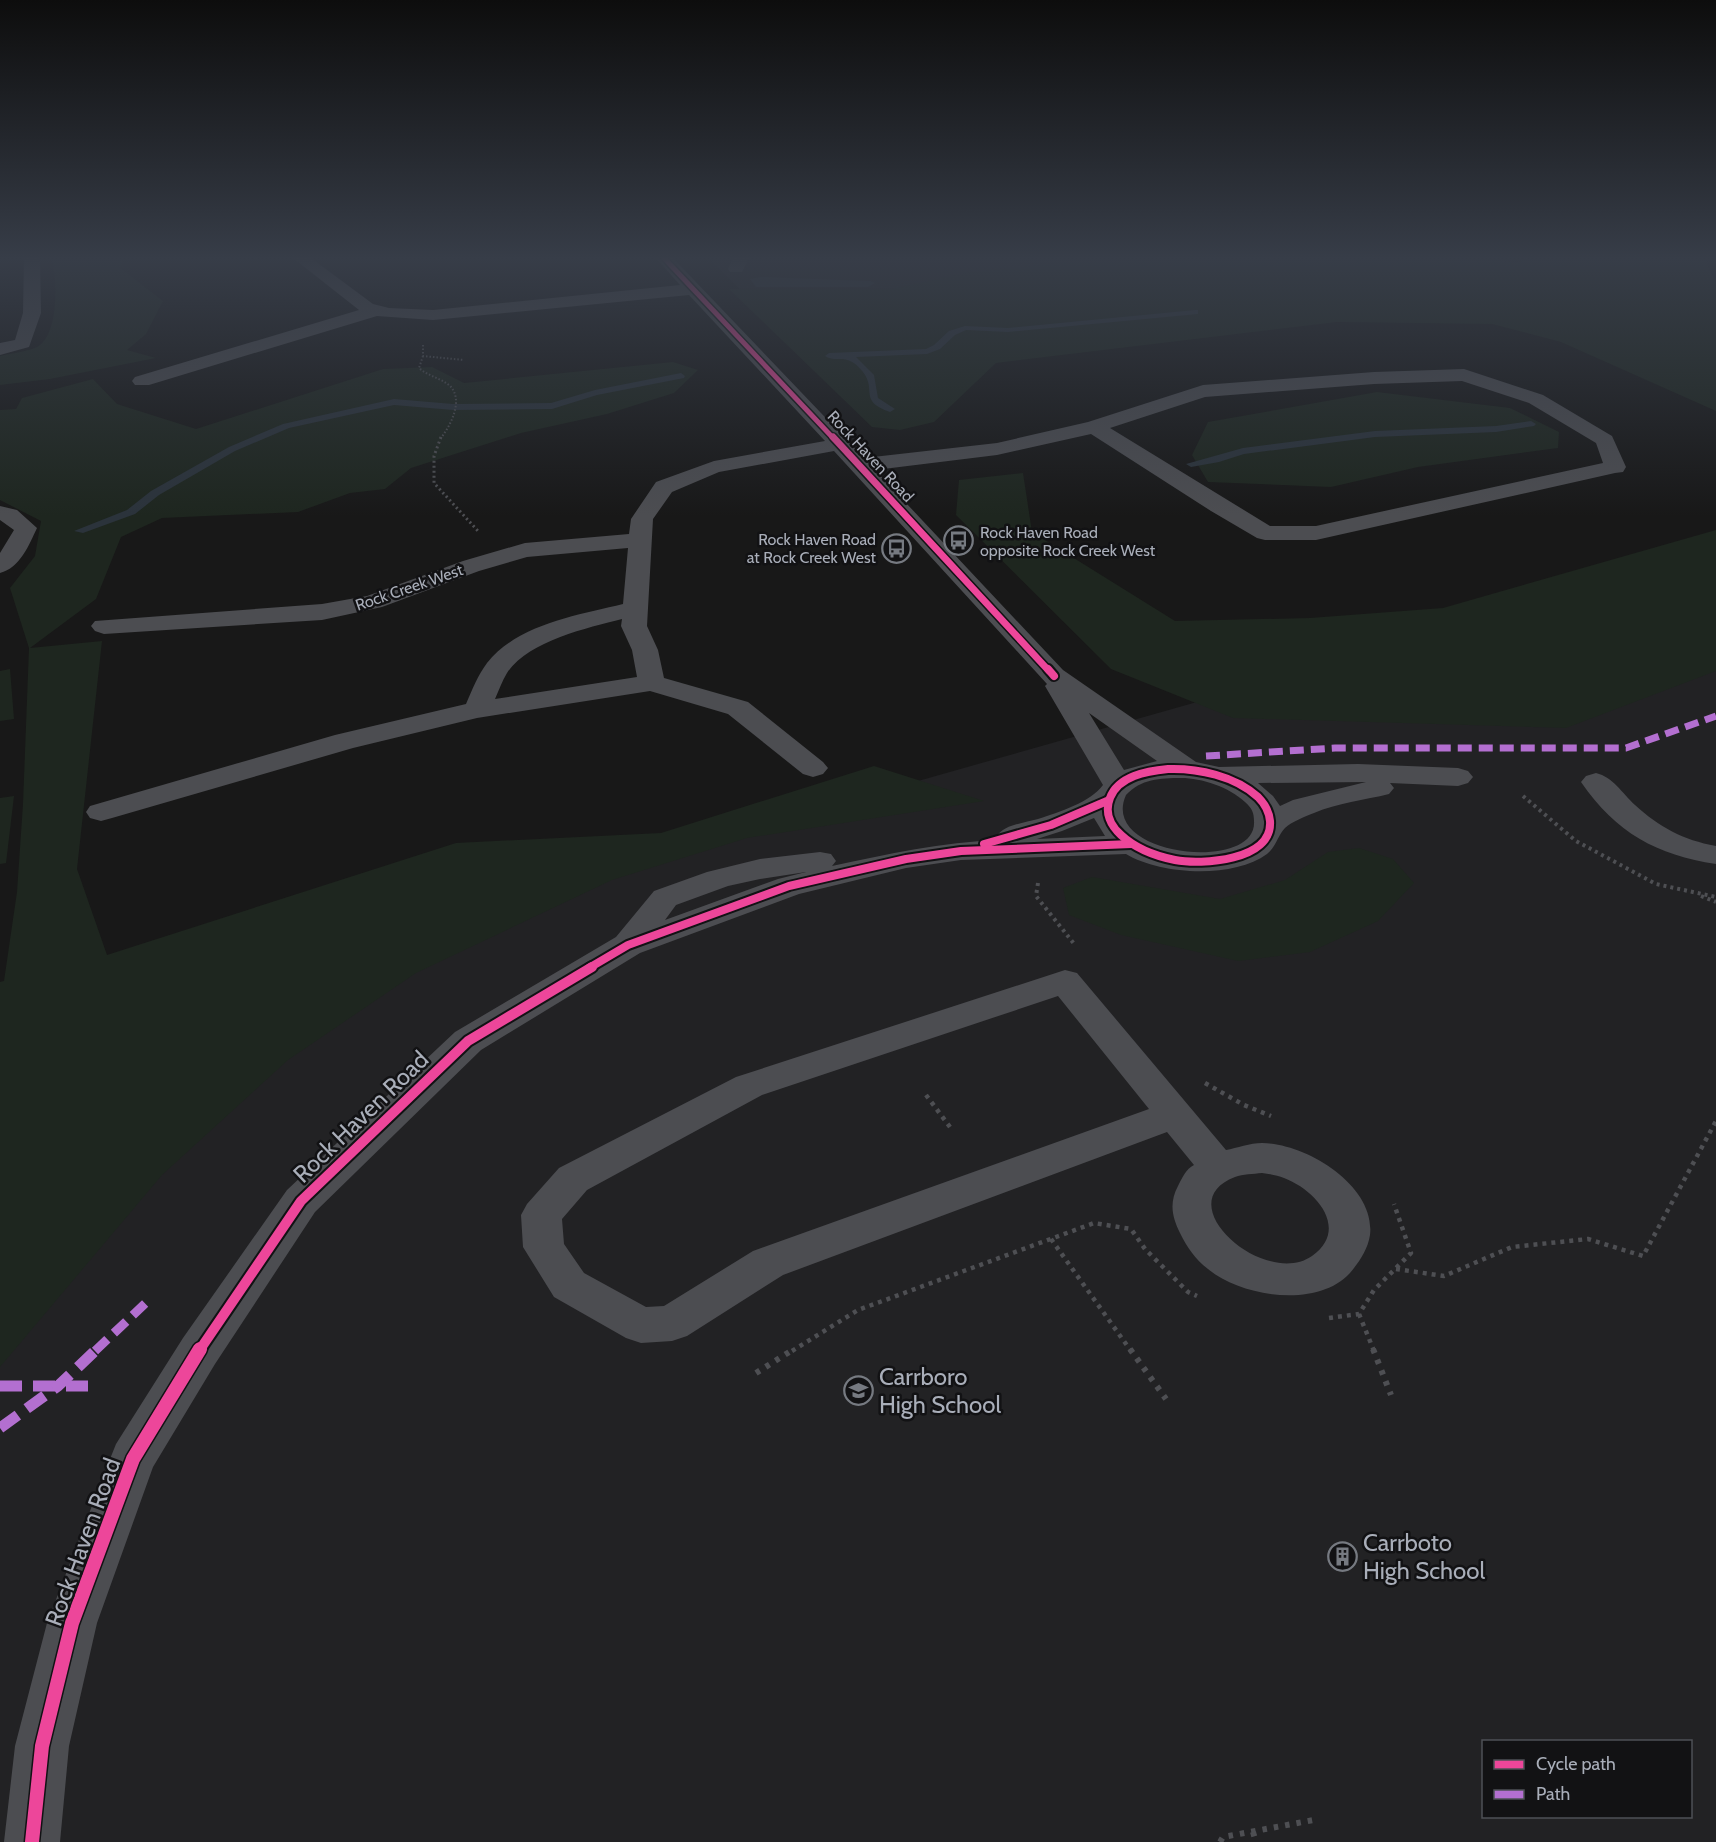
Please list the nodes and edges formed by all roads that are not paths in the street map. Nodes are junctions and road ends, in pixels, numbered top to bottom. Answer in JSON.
{"nodes":[{"id":1,"x":20,"y":344,"type":"edge"},
{"id":2,"x":265,"y":344,"type":"edge"},
{"id":3,"x":746,"y":344,"type":"edge"},
{"id":4,"x":0,"y":350,"type":"edge"},
{"id":5,"x":142,"y":381,"type":"dead end"},
{"id":6,"x":1094,"y":427,"type":"junction"},
{"id":7,"x":840,"y":444,"type":"junction"},
{"id":8,"x":859,"y":465,"type":"junction"},
{"id":9,"x":0,"y":513,"type":"edge"},
{"id":10,"x":641,"y":540,"type":"junction"},
{"id":11,"x":0,"y":566,"type":"edge"},
{"id":12,"x":636,"y":608,"type":"junction"},
{"id":13,"x":104,"y":626,"type":"dead end"},
{"id":14,"x":1054,"y":676,"type":"junction"},
{"id":15,"x":651,"y":682,"type":"junction"},
{"id":16,"x":477,"y":710,"type":"junction"},
{"id":17,"x":813,"y":768,"type":"dead end"},
{"id":18,"x":1187,"y":769,"type":"junction"},
{"id":19,"x":1218,"y":775,"type":"junction"},
{"id":20,"x":1596,"y":782,"type":"dead end"},
{"id":21,"x":1112,"y":793,"type":"junction"},
{"id":22,"x":101,"y":812,"type":"dead end"},
{"id":23,"x":1270,"y":824,"type":"junction"},
{"id":24,"x":1131,"y":844,"type":"junction"},
{"id":25,"x":961,"y":851,"type":"junction"},
{"id":26,"x":1716,"y":855,"type":"edge"},
{"id":27,"x":1175,"y":1114,"type":"junction"},
{"id":28,"x":1217,"y":1166,"type":"dead end"},
{"id":29,"x":32,"y":1842,"type":"edge"}],
"edges":[{"from":1,"to":4,"type":"street"},
{"from":2,"to":5,"type":"street"},
{"from":3,"to":7,"type":"street","name":"Rock Haven Road"},
{"from":6,"to":6,"type":"street"},
{"from":6,"to":8,"type":"street"},
{"from":7,"to":8,"type":"street","name":"Rock Haven Road"},
{"from":7,"to":10,"type":"street"},
{"from":8,"to":14,"type":"street","name":"Rock Haven Road"},
{"from":9,"to":11,"type":"street"},
{"from":10,"to":12,"type":"street"},
{"from":10,"to":13,"type":"street","name":"Rock Creek West"},
{"from":12,"to":15,"type":"street"},
{"from":12,"to":16,"type":"street"},
{"from":14,"to":18,"type":"street","name":"Rock Haven Road"},
{"from":14,"to":21,"type":"street","name":"Rock Haven Road"},
{"from":15,"to":16,"type":"street"},
{"from":15,"to":17,"type":"street"},
{"from":16,"to":22,"type":"street"},
{"from":18,"to":19,"type":"street","name":"Rock Haven Road"},
{"from":18,"to":21,"type":"street","name":"Rock Haven Road"},
{"from":19,"to":23,"type":"street","name":"Rock Haven Road"},
{"from":19,"to":23,"type":"street"},
{"from":20,"to":26,"type":"street"},
{"from":21,"to":24,"type":"street","name":"Rock Haven Road"},
{"from":21,"to":25,"type":"street","name":"Rock Haven Road"},
{"from":23,"to":24,"type":"street","name":"Rock Haven Road"},
{"from":24,"to":25,"type":"street","name":"Rock Haven Road"},
{"from":25,"to":29,"type":"street","name":"Rock Haven Road"},
{"from":27,"to":27,"type":"street"},
{"from":27,"to":28,"type":"street"}]}
